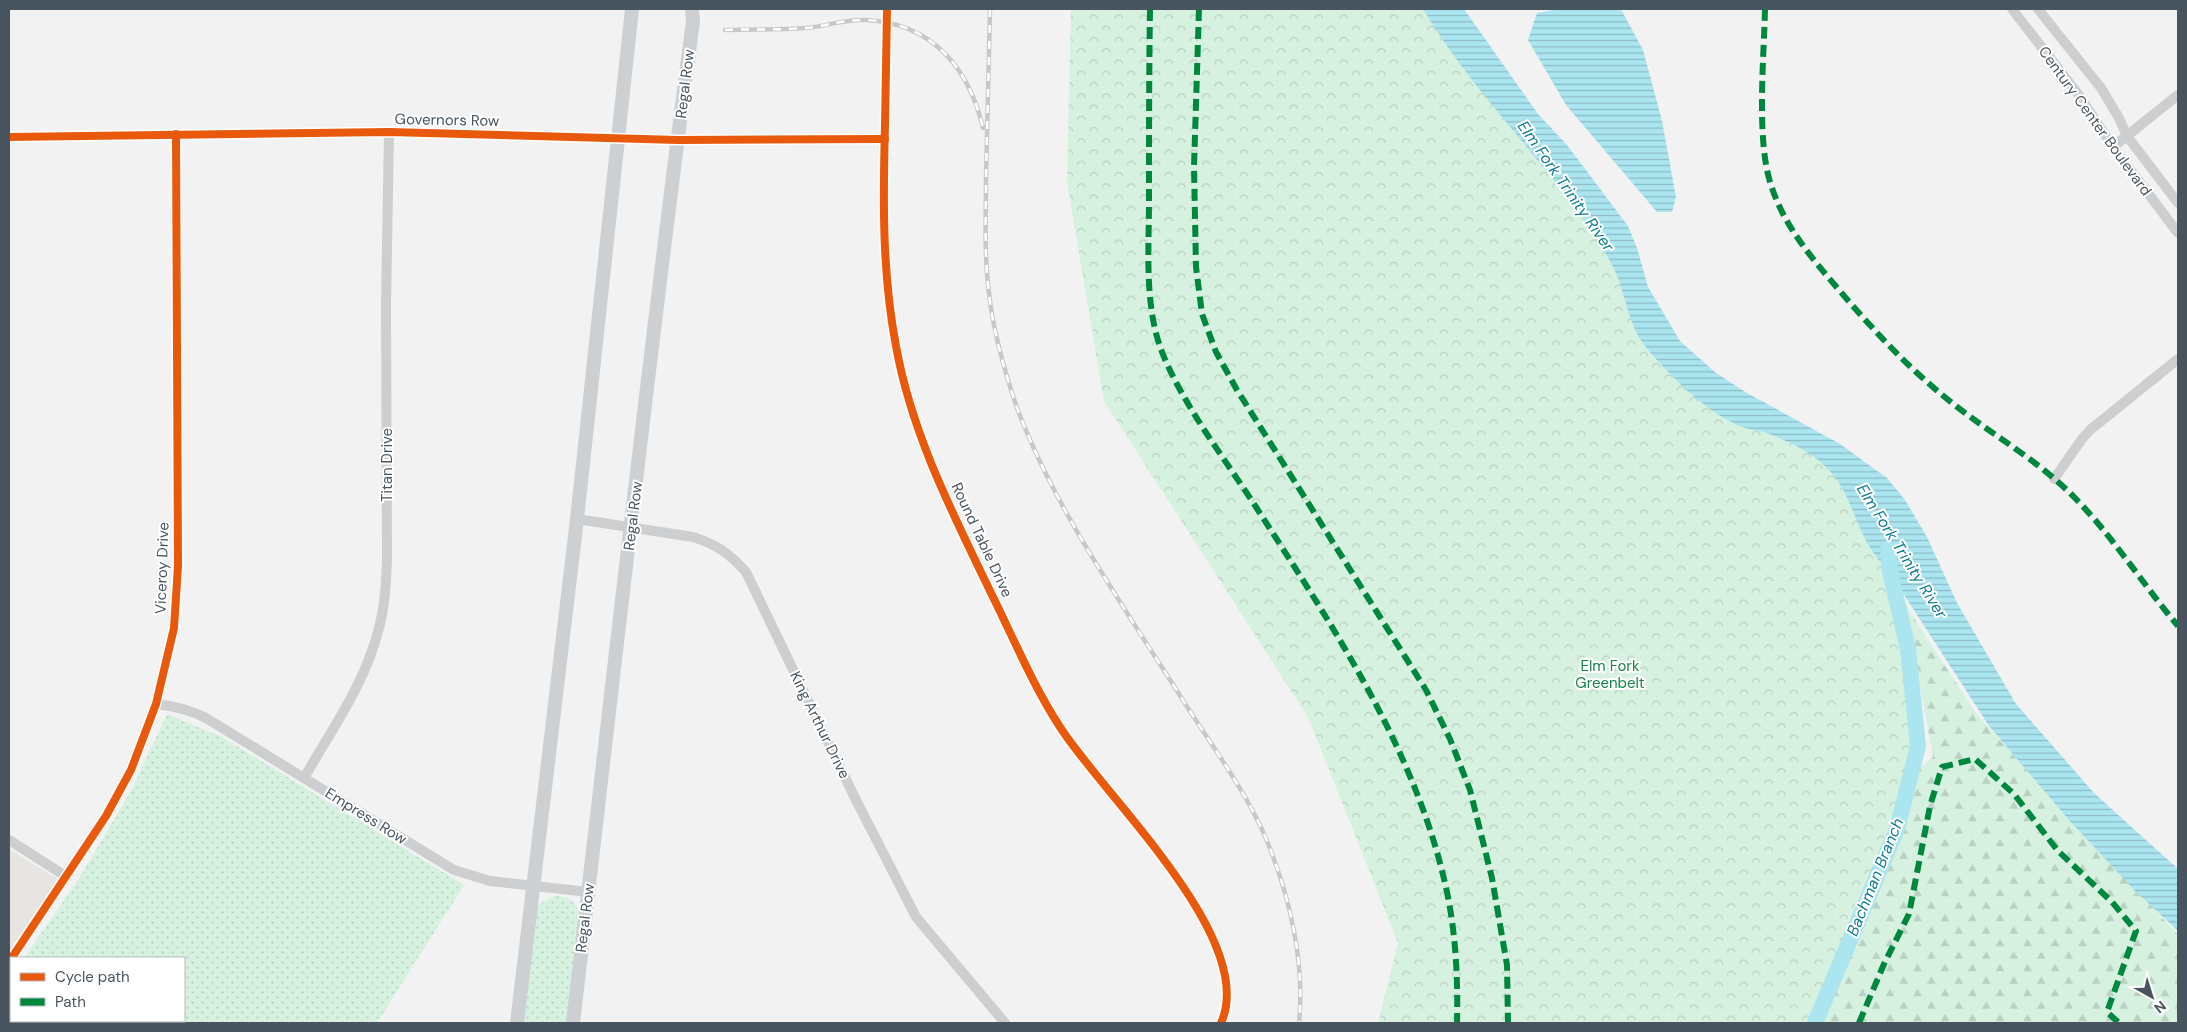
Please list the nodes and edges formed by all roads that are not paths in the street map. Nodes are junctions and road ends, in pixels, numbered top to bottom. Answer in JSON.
{"nodes":[{"id":1,"x":632,"y":9,"type":"edge"},
{"id":2,"x":692,"y":9,"type":"edge"},
{"id":3,"x":887,"y":9,"type":"edge"},
{"id":4,"x":2012,"y":9,"type":"edge"},
{"id":5,"x":2038,"y":9,"type":"edge"},
{"id":6,"x":2178,"y":95,"type":"edge"},
{"id":7,"x":389,"y":132,"type":"junction"},
{"id":8,"x":176,"y":134,"type":"junction"},
{"id":9,"x":2127,"y":136,"type":"junction"},
{"id":10,"x":9,"y":137,"type":"edge"},
{"id":11,"x":618,"y":137,"type":"junction"},
{"id":12,"x":884,"y":138,"type":"junction"},
{"id":13,"x":678,"y":140,"type":"junction"},
{"id":14,"x":2112,"y":147,"type":"junction"},
{"id":15,"x":2178,"y":203,"type":"edge"},
{"id":16,"x":2178,"y":233,"type":"edge"},
{"id":17,"x":2178,"y":359,"type":"edge"},
{"id":18,"x":2054,"y":479,"type":"dead end"},
{"id":19,"x":577,"y":519,"type":"junction"},
{"id":20,"x":632,"y":528,"type":"junction"},
{"id":21,"x":156,"y":704,"type":"junction"},
{"id":22,"x":304,"y":778,"type":"junction"},
{"id":23,"x":9,"y":840,"type":"edge"},
{"id":24,"x":67,"y":877,"type":"junction"},
{"id":25,"x":532,"y":886,"type":"junction"},
{"id":26,"x":588,"y":892,"type":"junction"},
{"id":27,"x":12,"y":957,"type":"edge"},
{"id":28,"x":516,"y":1023,"type":"edge"},
{"id":29,"x":573,"y":1023,"type":"edge"},
{"id":30,"x":1005,"y":1023,"type":"edge"},
{"id":31,"x":1221,"y":1023,"type":"edge"}],
"edges":[{"from":1,"to":11,"type":"main road"},
{"from":2,"to":13,"type":"main road","name":"Regal Row"},
{"from":3,"to":12,"type":"street","name":"Round Table Drive"},
{"from":4,"to":14,"type":"street","name":"Century Center Boulevard"},
{"from":5,"to":9,"type":"street","name":"Century Center Boulevard"},
{"from":6,"to":9,"type":"street"},
{"from":7,"to":8,"type":"street","name":"Governors Row"},
{"from":7,"to":11,"type":"street","name":"Governors Row"},
{"from":7,"to":22,"type":"street","name":"Titan Drive"},
{"from":8,"to":10,"type":"street","name":"Governors Row"},
{"from":8,"to":21,"type":"street","name":"Viceroy Drive"},
{"from":9,"to":14,"type":"street"},
{"from":9,"to":15,"type":"street","name":"Century Center Boulevard"},
{"from":11,"to":13,"type":"street","name":"Governors Row"},
{"from":11,"to":19,"type":"main road"},
{"from":12,"to":13,"type":"street","name":"Governors Row"},
{"from":12,"to":31,"type":"street","name":"Round Table Drive"},
{"from":13,"to":20,"type":"main road","name":"Regal Row"},
{"from":14,"to":16,"type":"street","name":"Century Center Boulevard"},
{"from":17,"to":18,"type":"street"},
{"from":19,"to":20,"type":"street","name":"King Arthur Drive"},
{"from":19,"to":25,"type":"main road"},
{"from":20,"to":26,"type":"main road","name":"Regal Row"},
{"from":20,"to":30,"type":"street","name":"King Arthur Drive"},
{"from":21,"to":22,"type":"street","name":"Empress Row"},
{"from":21,"to":24,"type":"street","name":"Viceroy Drive"},
{"from":22,"to":25,"type":"street","name":"Empress Row"},
{"from":23,"to":24,"type":"street"},
{"from":24,"to":27,"type":"street","name":"Viceroy Drive"},
{"from":25,"to":26,"type":"street","name":"Empress Row"},
{"from":25,"to":28,"type":"main road"},
{"from":26,"to":29,"type":"main road","name":"Regal Row"}]}
